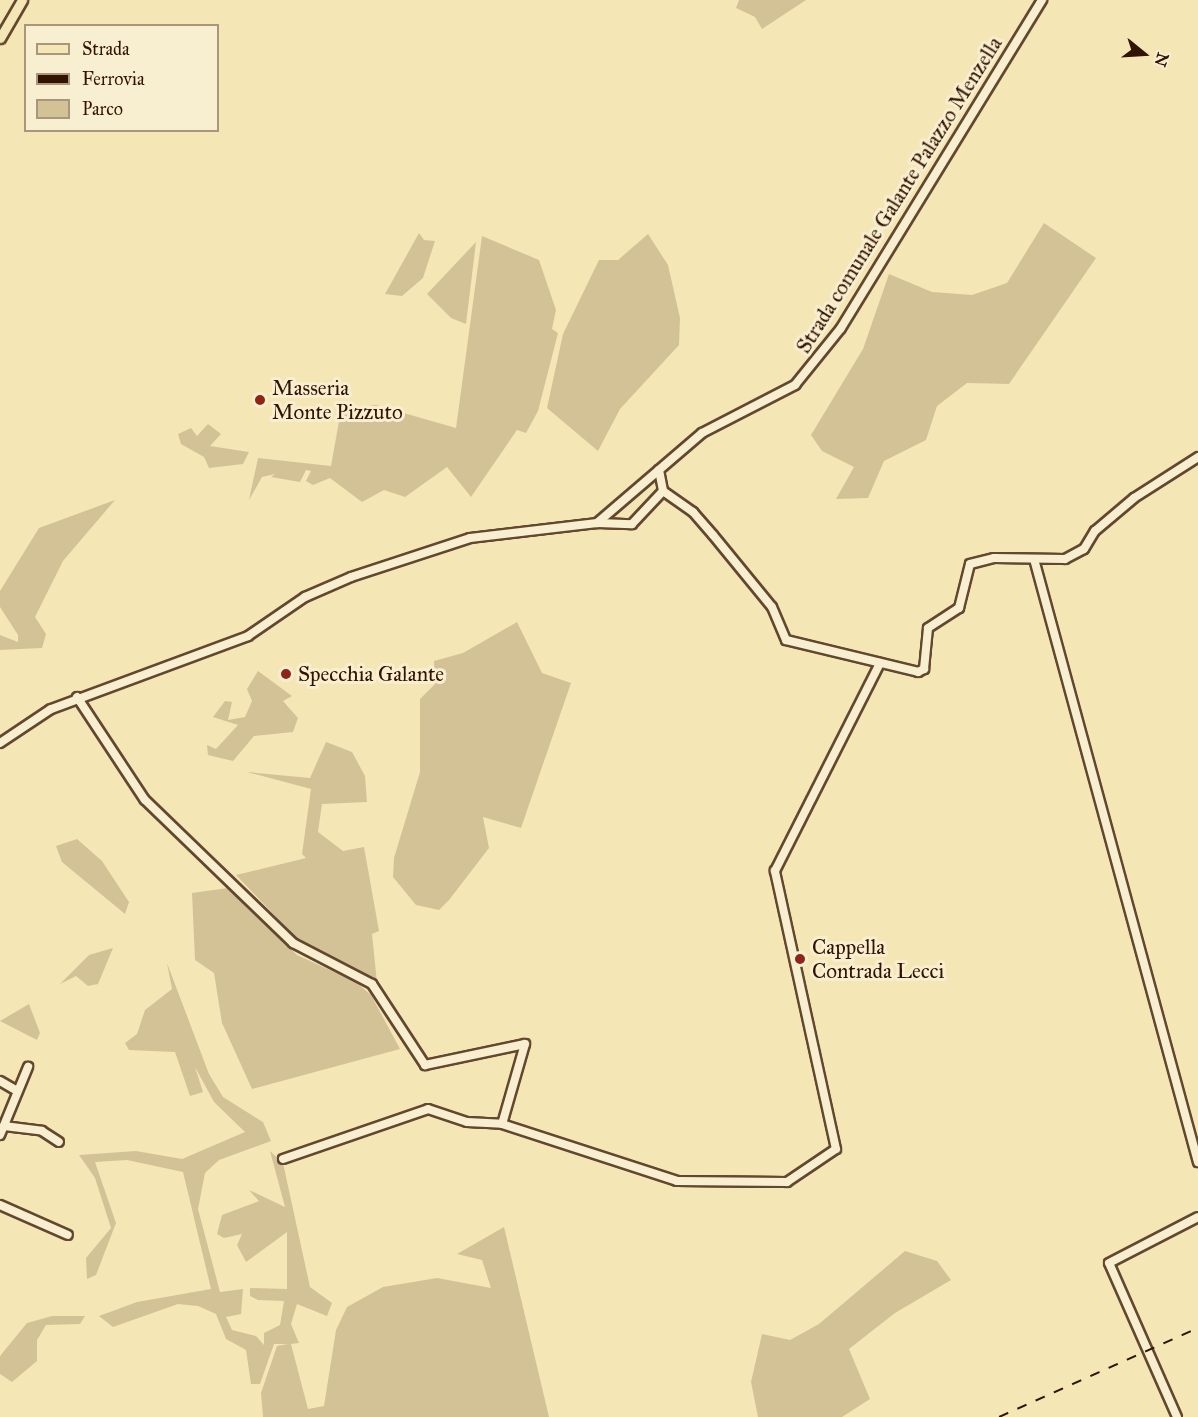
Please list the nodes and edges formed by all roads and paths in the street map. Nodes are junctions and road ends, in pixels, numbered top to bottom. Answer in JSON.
{"nodes":[{"id":1,"x":22,"y":0,"type":"edge"},
{"id":2,"x":1042,"y":0,"type":"edge"},
{"id":3,"x":0,"y":38,"type":"edge"},
{"id":4,"x":1198,"y":457,"type":"edge"},
{"id":5,"x":659,"y":470,"type":"junction"},
{"id":6,"x":663,"y":491,"type":"junction"},
{"id":7,"x":597,"y":523,"type":"junction"},
{"id":8,"x":1034,"y":559,"type":"junction"},
{"id":9,"x":880,"y":663,"type":"junction"},
{"id":10,"x":77,"y":697,"type":"junction"},
{"id":11,"x":0,"y":743,"type":"edge"},
{"id":12,"x":28,"y":1067,"type":"dead end"},
{"id":13,"x":0,"y":1081,"type":"edge"},
{"id":14,"x":17,"y":1090,"type":"junction"},
{"id":15,"x":502,"y":1124,"type":"junction"},
{"id":16,"x":4,"y":1126,"type":"junction"},
{"id":17,"x":0,"y":1135,"type":"edge"},
{"id":18,"x":59,"y":1142,"type":"dead end"},
{"id":19,"x":283,"y":1159,"type":"dead end"},
{"id":20,"x":1198,"y":1162,"type":"edge"},
{"id":21,"x":0,"y":1205,"type":"edge"},
{"id":22,"x":1198,"y":1217,"type":"edge"},
{"id":23,"x":69,"y":1235,"type":"dead end"},
{"id":24,"x":1177,"y":1417,"type":"edge"}],
"edges":[{"from":1,"to":3,"type":"main road"},
{"from":2,"to":5,"type":"street","name":"Strada comunale Galante Palazzo Menzella"},
{"from":4,"to":8,"type":"street"},
{"from":5,"to":6,"type":"street"},
{"from":5,"to":7,"type":"street","name":"Strada comunale Galante Palazzo Menzella"},
{"from":6,"to":7,"type":"street"},
{"from":6,"to":9,"type":"street"},
{"from":7,"to":10,"type":"street"},
{"from":8,"to":9,"type":"street"},
{"from":8,"to":20,"type":"street"},
{"from":9,"to":15,"type":"street"},
{"from":10,"to":11,"type":"street"},
{"from":10,"to":15,"type":"street"},
{"from":12,"to":14,"type":"street"},
{"from":13,"to":14,"type":"street"},
{"from":14,"to":16,"type":"street"},
{"from":15,"to":19,"type":"street"},
{"from":16,"to":17,"type":"street"},
{"from":16,"to":18,"type":"street"},
{"from":21,"to":23,"type":"street"},
{"from":22,"to":24,"type":"street"}]}
